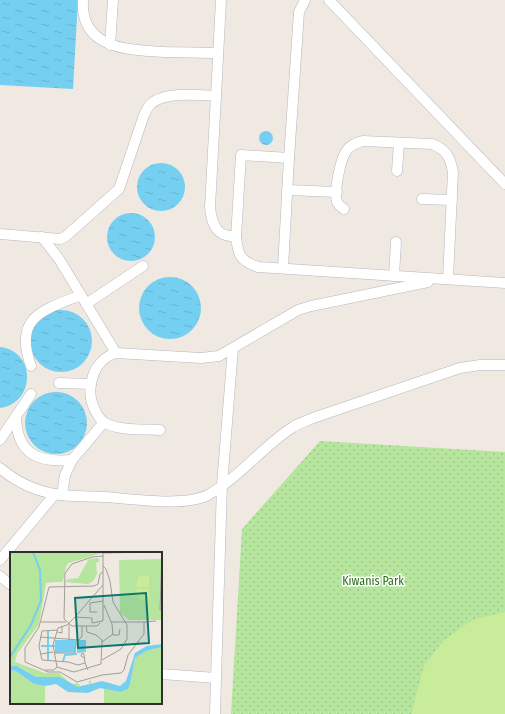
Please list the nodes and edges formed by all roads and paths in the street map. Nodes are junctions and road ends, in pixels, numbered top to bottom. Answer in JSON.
{"nodes":[{"id":1,"x":83,"y":0,"type":"edge"},
{"id":2,"x":113,"y":0,"type":"edge"},
{"id":3,"x":221,"y":0,"type":"edge"},
{"id":4,"x":305,"y":0,"type":"edge"},
{"id":5,"x":329,"y":0,"type":"edge"},
{"id":6,"x":110,"y":45,"type":"junction"},
{"id":7,"x":218,"y":53,"type":"junction"},
{"id":8,"x":216,"y":96,"type":"junction"},
{"id":9,"x":399,"y":143,"type":"junction"},
{"id":10,"x":289,"y":158,"type":"junction"},
{"id":11,"x":397,"y":171,"type":"dead end"},
{"id":12,"x":505,"y":184,"type":"edge"},
{"id":13,"x":287,"y":190,"type":"junction"},
{"id":14,"x":337,"y":192,"type":"junction"},
{"id":15,"x":422,"y":199,"type":"dead end"},
{"id":16,"x":452,"y":200,"type":"junction"},
{"id":17,"x":344,"y":209,"type":"dead end"},
{"id":18,"x":0,"y":234,"type":"edge"},
{"id":19,"x":42,"y":237,"type":"junction"},
{"id":20,"x":236,"y":237,"type":"junction"},
{"id":21,"x":396,"y":242,"type":"dead end"},
{"id":22,"x":143,"y":266,"type":"dead end"},
{"id":23,"x":283,"y":268,"type":"junction"},
{"id":24,"x":394,"y":276,"type":"junction"},
{"id":25,"x":445,"y":279,"type":"junction"},
{"id":26,"x":505,"y":283,"type":"edge"},
{"id":27,"x":81,"y":295,"type":"junction"},
{"id":28,"x":86,"y":304,"type":"junction"},
{"id":29,"x":234,"y":348,"type":"junction"},
{"id":30,"x":116,"y":353,"type":"junction"},
{"id":31,"x":505,"y":365,"type":"edge"},
{"id":32,"x":31,"y":366,"type":"dead end"},
{"id":33,"x":59,"y":383,"type":"dead end"},
{"id":34,"x":90,"y":384,"type":"junction"},
{"id":35,"x":31,"y":394,"type":"dead end"},
{"id":36,"x":16,"y":416,"type":"junction"},
{"id":37,"x":104,"y":422,"type":"junction"},
{"id":38,"x":160,"y":430,"type":"dead end"},
{"id":39,"x":0,"y":440,"type":"edge"},
{"id":40,"x":72,"y":460,"type":"junction"},
{"id":41,"x":0,"y":468,"type":"edge"},
{"id":42,"x":222,"y":485,"type":"junction"},
{"id":43,"x":58,"y":494,"type":"junction"},
{"id":44,"x":0,"y":560,"type":"edge"},
{"id":45,"x":0,"y":576,"type":"edge"},
{"id":46,"x":10,"y":585,"type":"edge"},
{"id":47,"x":162,"y":674,"type":"edge"},
{"id":48,"x":216,"y":678,"type":"junction"},
{"id":49,"x":215,"y":714,"type":"edge"}],
"edges":[{"from":1,"to":6,"type":"lane"},
{"from":2,"to":6,"type":"lane"},
{"from":3,"to":7,"type":"lane"},
{"from":4,"to":10,"type":"lane"},
{"from":5,"to":12,"type":"lane"},
{"from":6,"to":7,"type":"lane"},
{"from":7,"to":8,"type":"lane"},
{"from":8,"to":19,"type":"lane"},
{"from":8,"to":20,"type":"lane"},
{"from":9,"to":11,"type":"lane"},
{"from":9,"to":14,"type":"lane"},
{"from":9,"to":16,"type":"lane"},
{"from":10,"to":13,"type":"lane"},
{"from":10,"to":20,"type":"lane"},
{"from":13,"to":14,"type":"lane"},
{"from":13,"to":23,"type":"lane"},
{"from":14,"to":17,"type":"lane"},
{"from":15,"to":16,"type":"lane"},
{"from":16,"to":25,"type":"lane"},
{"from":18,"to":19,"type":"lane"},
{"from":19,"to":27,"type":"lane"},
{"from":20,"to":23,"type":"lane"},
{"from":21,"to":24,"type":"lane"},
{"from":22,"to":28,"type":"lane"},
{"from":23,"to":24,"type":"lane"},
{"from":24,"to":25,"type":"lane"},
{"from":25,"to":26,"type":"lane"},
{"from":25,"to":29,"type":"lane"},
{"from":27,"to":28,"type":"lane"},
{"from":27,"to":32,"type":"lane"},
{"from":28,"to":30,"type":"lane"},
{"from":29,"to":30,"type":"lane"},
{"from":29,"to":42,"type":"lane"},
{"from":30,"to":34,"type":"lane"},
{"from":31,"to":42,"type":"lane"},
{"from":33,"to":34,"type":"lane"},
{"from":34,"to":37,"type":"lane"},
{"from":35,"to":36,"type":"lane"},
{"from":36,"to":39,"type":"lane"},
{"from":36,"to":40,"type":"lane"},
{"from":37,"to":38,"type":"lane"},
{"from":37,"to":40,"type":"lane"},
{"from":40,"to":43,"type":"lane"},
{"from":41,"to":43,"type":"lane"},
{"from":42,"to":43,"type":"lane"},
{"from":42,"to":48,"type":"lane"},
{"from":43,"to":44,"type":"lane"},
{"from":45,"to":46,"type":"lane"},
{"from":47,"to":48,"type":"lane"},
{"from":48,"to":49,"type":"lane"}]}
